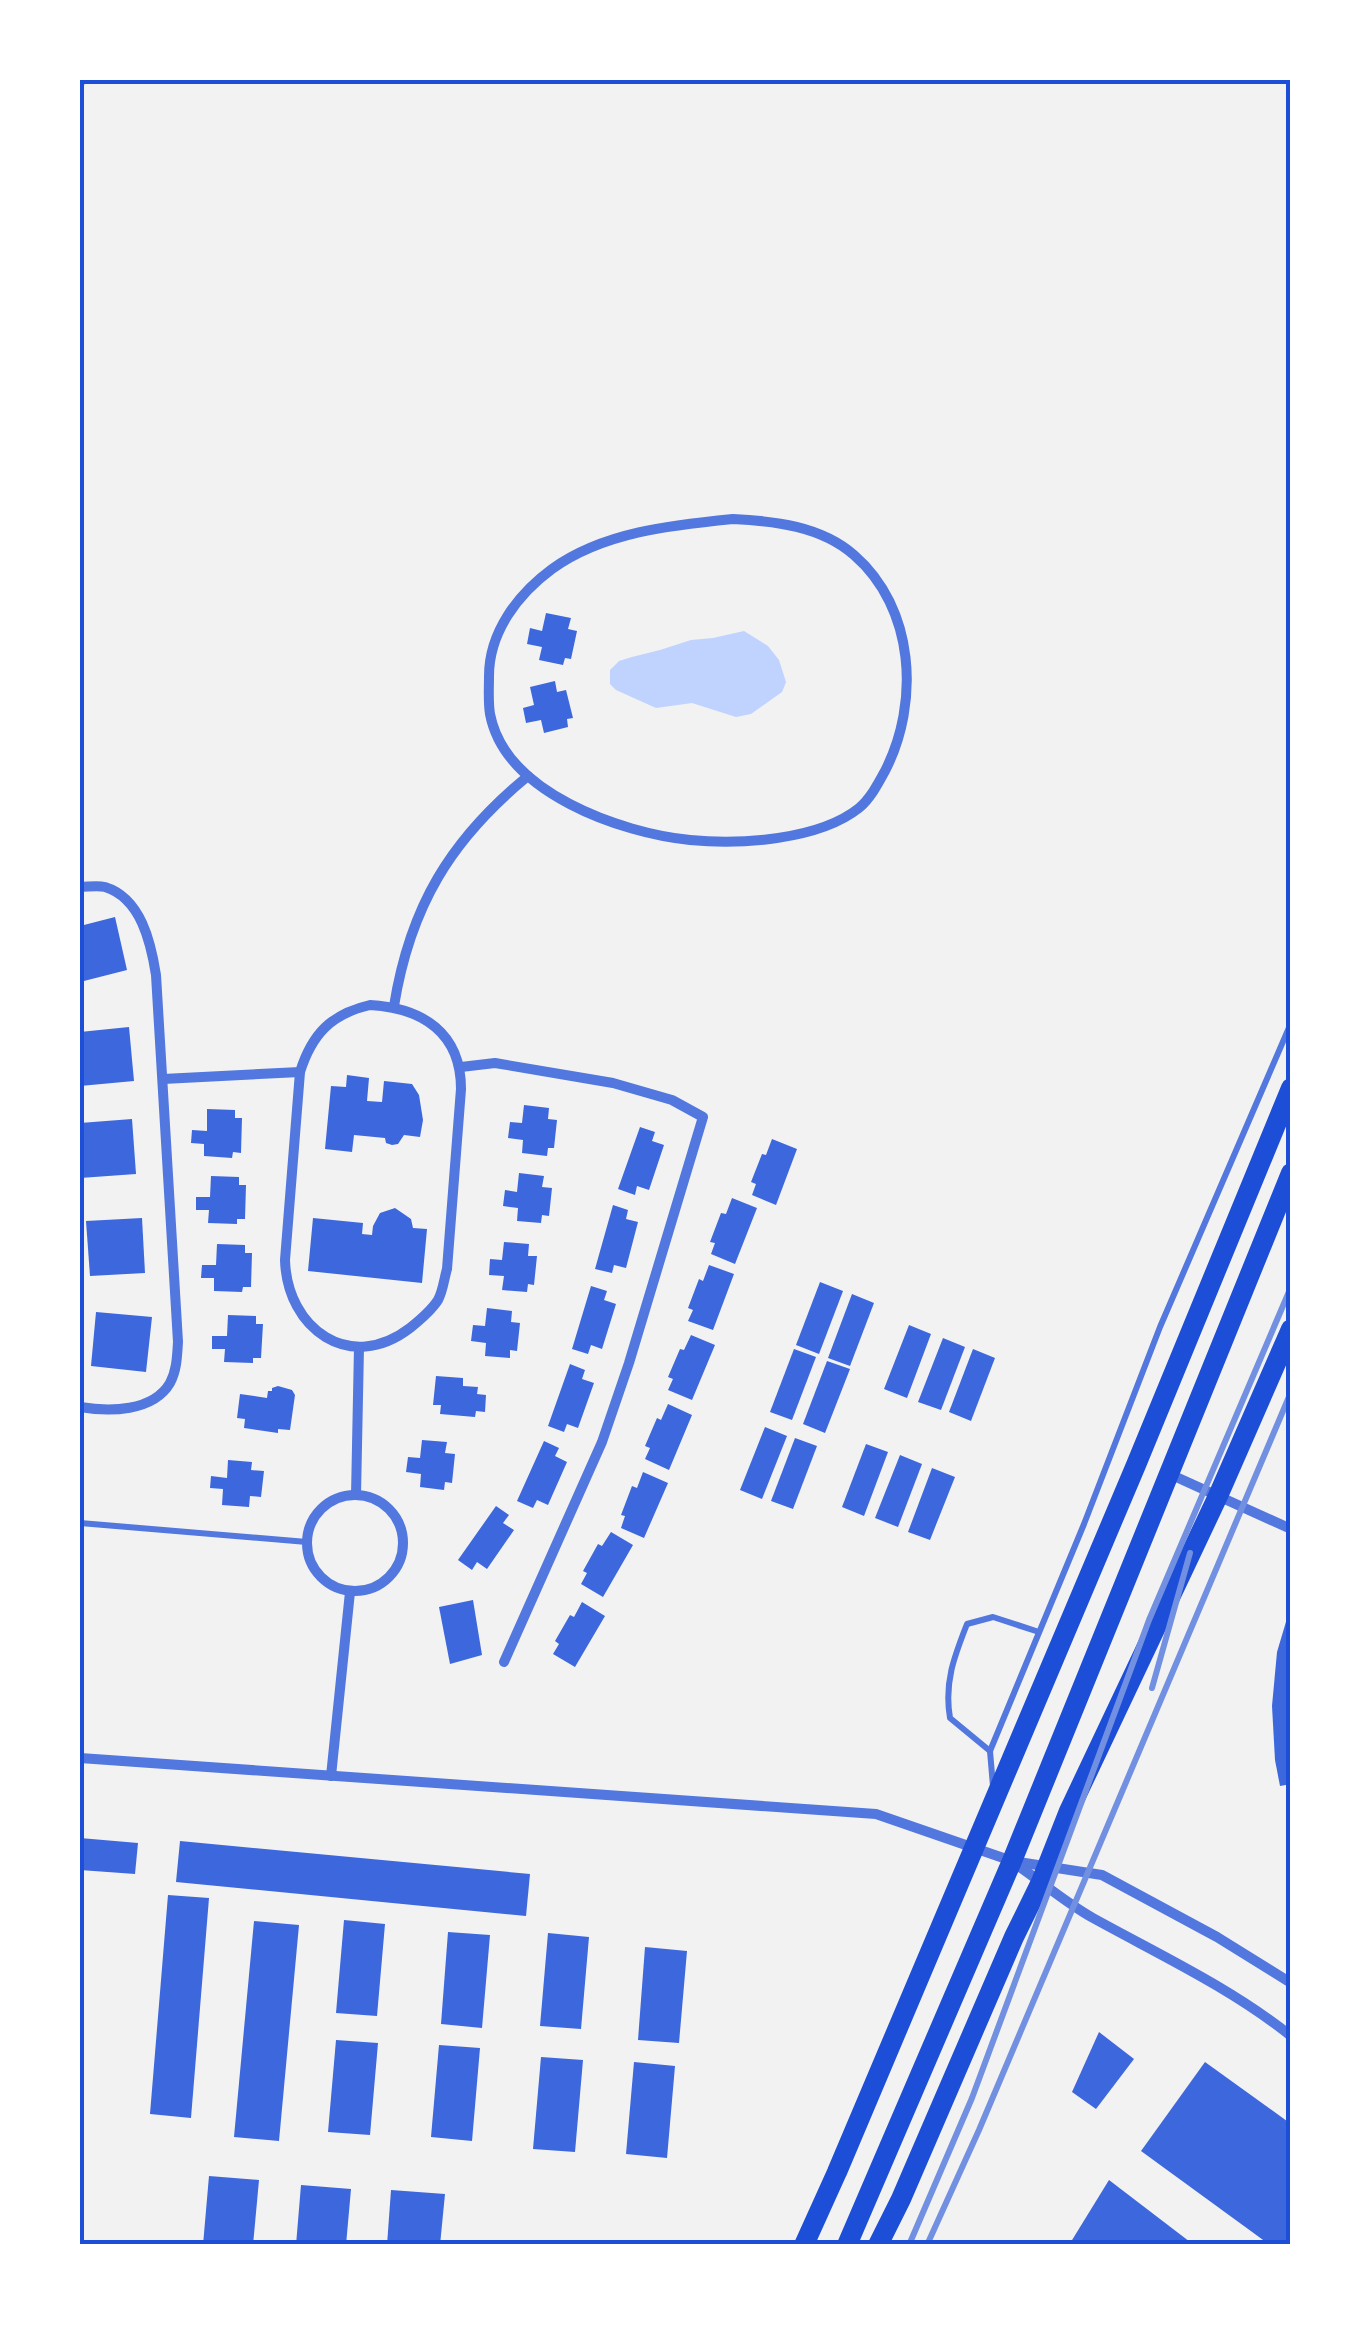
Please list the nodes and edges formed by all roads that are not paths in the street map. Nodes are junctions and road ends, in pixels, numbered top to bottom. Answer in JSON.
{"nodes":[{"id":1,"x":528,"y":776,"type":"junction"},
{"id":2,"x":80,"y":887,"type":"edge"},
{"id":3,"x":394,"y":1006,"type":"junction"},
{"id":4,"x":1291,"y":1022,"type":"edge"},
{"id":5,"x":461,"y":1067,"type":"junction"},
{"id":6,"x":300,"y":1072,"type":"junction"},
{"id":7,"x":162,"y":1080,"type":"junction"},
{"id":8,"x":1291,"y":1088,"type":"edge"},
{"id":9,"x":1291,"y":1173,"type":"edge"},
{"id":10,"x":1291,"y":1329,"type":"edge"},
{"id":11,"x":359,"y":1347,"type":"junction"},
{"id":12,"x":80,"y":1407,"type":"edge"},
{"id":13,"x":1174,"y":1476,"type":"dead end"},
{"id":14,"x":356,"y":1495,"type":"junction"},
{"id":15,"x":1218,"y":1496,"type":"junction"},
{"id":16,"x":80,"y":1523,"type":"edge"},
{"id":17,"x":1291,"y":1529,"type":"edge"},
{"id":18,"x":308,"y":1542,"type":"junction"},
{"id":19,"x":350,"y":1592,"type":"junction"},
{"id":20,"x":1039,"y":1632,"type":"junction"},
{"id":21,"x":504,"y":1662,"type":"dead end"},
{"id":22,"x":990,"y":1751,"type":"junction"},
{"id":23,"x":80,"y":1758,"type":"edge"},
{"id":24,"x":330,"y":1776,"type":"junction"},
{"id":25,"x":994,"y":1800,"type":"junction"},
{"id":26,"x":974,"y":1848,"type":"junction"},
{"id":27,"x":1012,"y":1861,"type":"junction"},
{"id":28,"x":1044,"y":1874,"type":"junction"},
{"id":29,"x":1291,"y":1983,"type":"edge"},
{"id":30,"x":1291,"y":2036,"type":"edge"},
{"id":31,"x":804,"y":2245,"type":"edge"},
{"id":32,"x":847,"y":2245,"type":"edge"},
{"id":33,"x":878,"y":2245,"type":"edge"}],
"edges":[{"from":1,"to":1,"type":"street"},
{"from":1,"to":3,"type":"street"},
{"from":2,"to":7,"type":"street"},
{"from":3,"to":5,"type":"street"},
{"from":3,"to":6,"type":"street"},
{"from":4,"to":20,"type":"lane"},
{"from":5,"to":11,"type":"street"},
{"from":5,"to":21,"type":"street"},
{"from":6,"to":7,"type":"street"},
{"from":6,"to":11,"type":"street"},
{"from":7,"to":12,"type":"street"},
{"from":8,"to":25,"type":"highway"},
{"from":9,"to":27,"type":"highway"},
{"from":10,"to":15,"type":"highway"},
{"from":11,"to":14,"type":"street"},
{"from":13,"to":15,"type":"street"},
{"from":14,"to":18,"type":"street"},
{"from":14,"to":19,"type":"street"},
{"from":15,"to":17,"type":"street"},
{"from":15,"to":28,"type":"highway"},
{"from":16,"to":18,"type":"lane"},
{"from":18,"to":19,"type":"street"},
{"from":19,"to":24,"type":"street"},
{"from":20,"to":22,"type":"lane"},
{"from":20,"to":22,"type":"lane"},
{"from":22,"to":25,"type":"lane"},
{"from":23,"to":24,"type":"street"},
{"from":24,"to":26,"type":"street"},
{"from":25,"to":26,"type":"highway"},
{"from":26,"to":27,"type":"street"},
{"from":26,"to":31,"type":"highway"},
{"from":27,"to":28,"type":"street"},
{"from":27,"to":32,"type":"highway"},
{"from":28,"to":29,"type":"street"},
{"from":28,"to":30,"type":"street"},
{"from":28,"to":33,"type":"highway"}]}
